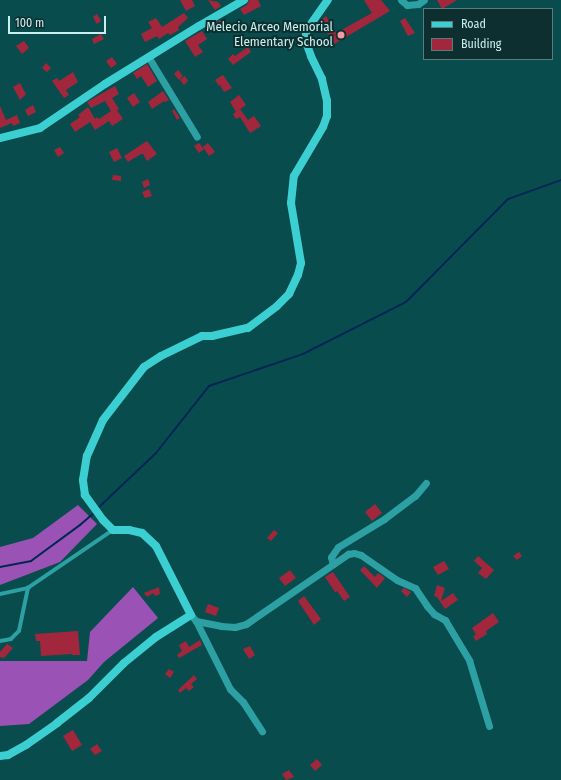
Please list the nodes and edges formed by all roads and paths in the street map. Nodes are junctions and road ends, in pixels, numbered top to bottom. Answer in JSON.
{"nodes":[{"id":1,"x":244,"y":0,"type":"edge"},
{"id":2,"x":328,"y":0,"type":"edge"},
{"id":3,"x":401,"y":0,"type":"edge"},
{"id":4,"x":424,"y":0,"type":"edge"},
{"id":5,"x":149,"y":58,"type":"junction"},
{"id":6,"x":197,"y":136,"type":"dead end"},
{"id":7,"x":0,"y":138,"type":"edge"},
{"id":8,"x":426,"y":483,"type":"dead end"},
{"id":9,"x":113,"y":530,"type":"junction"},
{"id":10,"x":333,"y":564,"type":"junction"},
{"id":11,"x":28,"y":588,"type":"junction"},
{"id":12,"x":0,"y":594,"type":"edge"},
{"id":13,"x":194,"y":618,"type":"junction"},
{"id":14,"x":0,"y":642,"type":"edge"},
{"id":15,"x":489,"y":726,"type":"dead end"},
{"id":16,"x":262,"y":731,"type":"dead end"},
{"id":17,"x":0,"y":756,"type":"edge"}],
"edges":[{"from":1,"to":5,"type":"street"},
{"from":2,"to":9,"type":"street"},
{"from":3,"to":4,"type":"street"},
{"from":5,"to":6,"type":"street"},
{"from":5,"to":7,"type":"street"},
{"from":8,"to":10,"type":"street"},
{"from":9,"to":11,"type":"lane"},
{"from":9,"to":13,"type":"street"},
{"from":10,"to":13,"type":"street"},
{"from":10,"to":15,"type":"street"},
{"from":11,"to":12,"type":"lane"},
{"from":11,"to":14,"type":"lane"},
{"from":13,"to":16,"type":"street"},
{"from":13,"to":17,"type":"street"}]}
